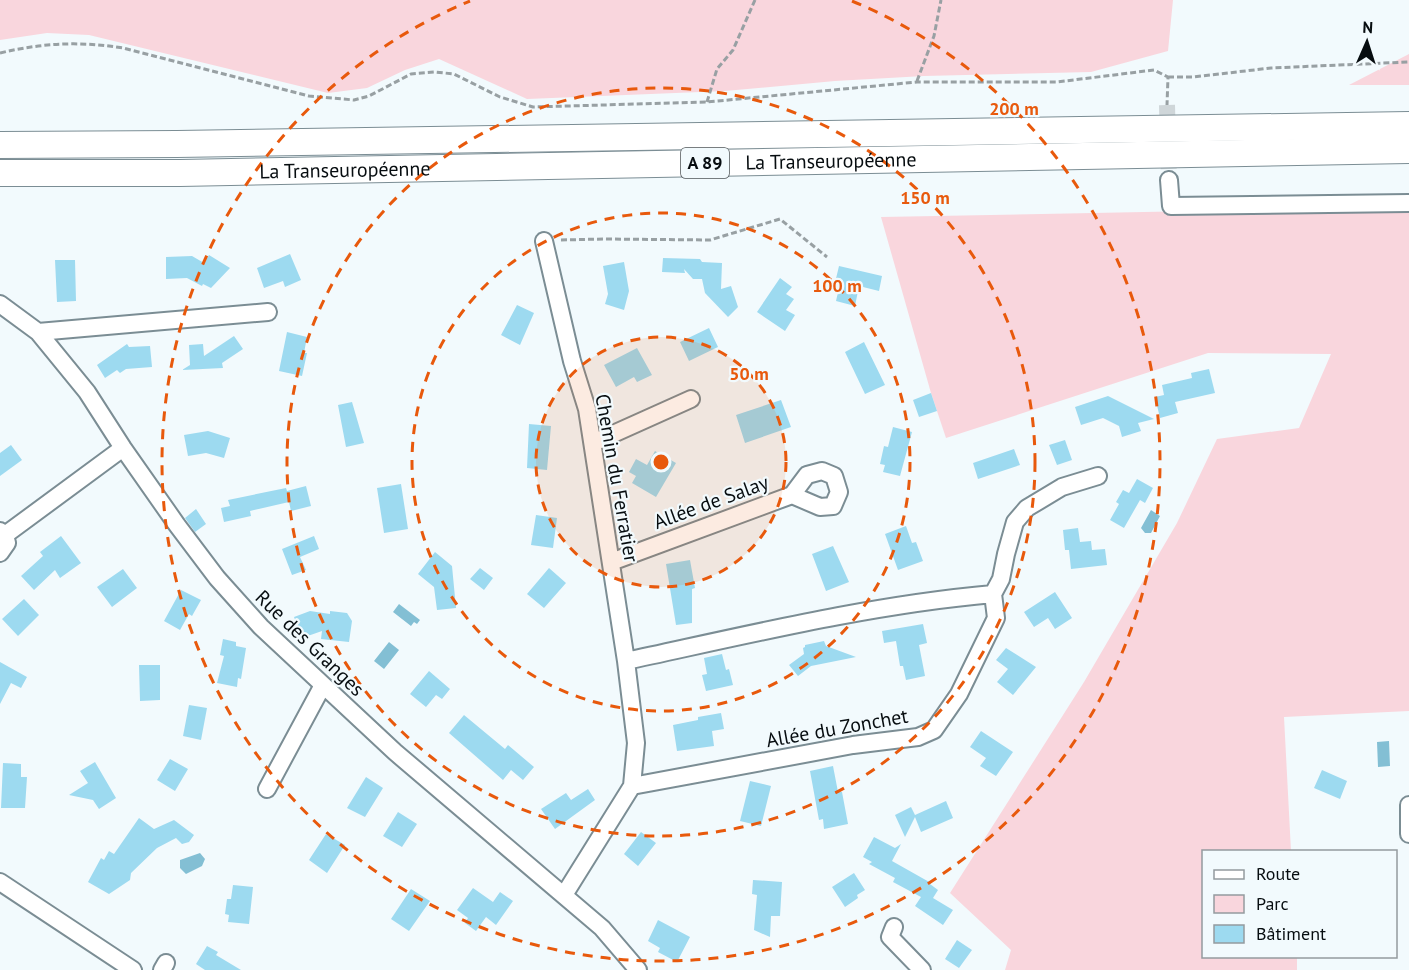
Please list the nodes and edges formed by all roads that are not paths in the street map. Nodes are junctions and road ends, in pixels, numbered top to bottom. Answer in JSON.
{"nodes":[{"id":1,"x":1409,"y":125,"type":"edge"},
{"id":2,"x":0,"y":145,"type":"edge"},
{"id":3,"x":1409,"y":150,"type":"edge"},
{"id":4,"x":0,"y":172,"type":"edge"},
{"id":5,"x":1169,"y":180,"type":"tunnel mouth"},
{"id":6,"x":1409,"y":203,"type":"edge"},
{"id":7,"x":544,"y":241,"type":"road end"},
{"id":8,"x":0,"y":304,"type":"edge"},
{"id":9,"x":268,"y":312,"type":"dead end"},
{"id":10,"x":38,"y":332,"type":"junction"},
{"id":11,"x":691,"y":399,"type":"dead end"},
{"id":12,"x":592,"y":442,"type":"junction"},
{"id":13,"x":123,"y":448,"type":"junction"},
{"id":14,"x":1098,"y":476,"type":"dead end"},
{"id":15,"x":792,"y":495,"type":"dead end"},
{"id":16,"x":2,"y":533,"type":"edge"},
{"id":17,"x":0,"y":553,"type":"edge"},
{"id":18,"x":610,"y":562,"type":"junction"},
{"id":19,"x":993,"y":594,"type":"junction"},
{"id":20,"x":626,"y":661,"type":"junction"},
{"id":21,"x":323,"y":685,"type":"junction"},
{"id":22,"x":632,"y":786,"type":"junction"},
{"id":23,"x":267,"y":789,"type":"dead end"},
{"id":24,"x":1409,"y":805,"type":"edge"},
{"id":25,"x":1409,"y":834,"type":"edge"},
{"id":26,"x":0,"y":882,"type":"edge"},
{"id":27,"x":564,"y":896,"type":"junction"},
{"id":28,"x":894,"y":927,"type":"dead end"},
{"id":29,"x":133,"y":970,"type":"edge"},
{"id":30,"x":638,"y":970,"type":"edge"},
{"id":31,"x":922,"y":970,"type":"edge"}],
"edges":[{"from":1,"to":2,"type":"highway","name":"La Transeuropéenne","number":"A 89"},
{"from":3,"to":4,"type":"highway","name":"La Transeuropéenne","number":"A 89"},
{"from":5,"to":6,"type":"street"},
{"from":7,"to":12,"type":"street","name":"Chemin du Ferratier"},
{"from":8,"to":10,"type":"street","name":"Rue des Granges"},
{"from":9,"to":10,"type":"street"},
{"from":10,"to":13,"type":"street","name":"Rue des Granges"},
{"from":11,"to":12,"type":"street"},
{"from":12,"to":18,"type":"street","name":"Chemin du Ferratier"},
{"from":13,"to":16,"type":"street"},
{"from":13,"to":21,"type":"street","name":"Rue des Granges"},
{"from":14,"to":19,"type":"street","name":"Allée du Zonchet"},
{"from":15,"to":18,"type":"street","name":"Allée de Salay"},
{"from":16,"to":17,"type":"street"},
{"from":18,"to":20,"type":"street","name":"Chemin du Ferratier"},
{"from":19,"to":20,"type":"street"},
{"from":19,"to":22,"type":"street","name":"Allée du Zonchet"},
{"from":20,"to":22,"type":"street","name":"Chemin du Ferratier"},
{"from":21,"to":23,"type":"street"},
{"from":21,"to":27,"type":"street","name":"Rue des Granges"},
{"from":22,"to":27,"type":"street","name":"Chemin du Ferratier"},
{"from":24,"to":25,"type":"street"},
{"from":26,"to":29,"type":"street"},
{"from":27,"to":30,"type":"street","name":"Rue des Granges"},
{"from":28,"to":31,"type":"street"}]}
